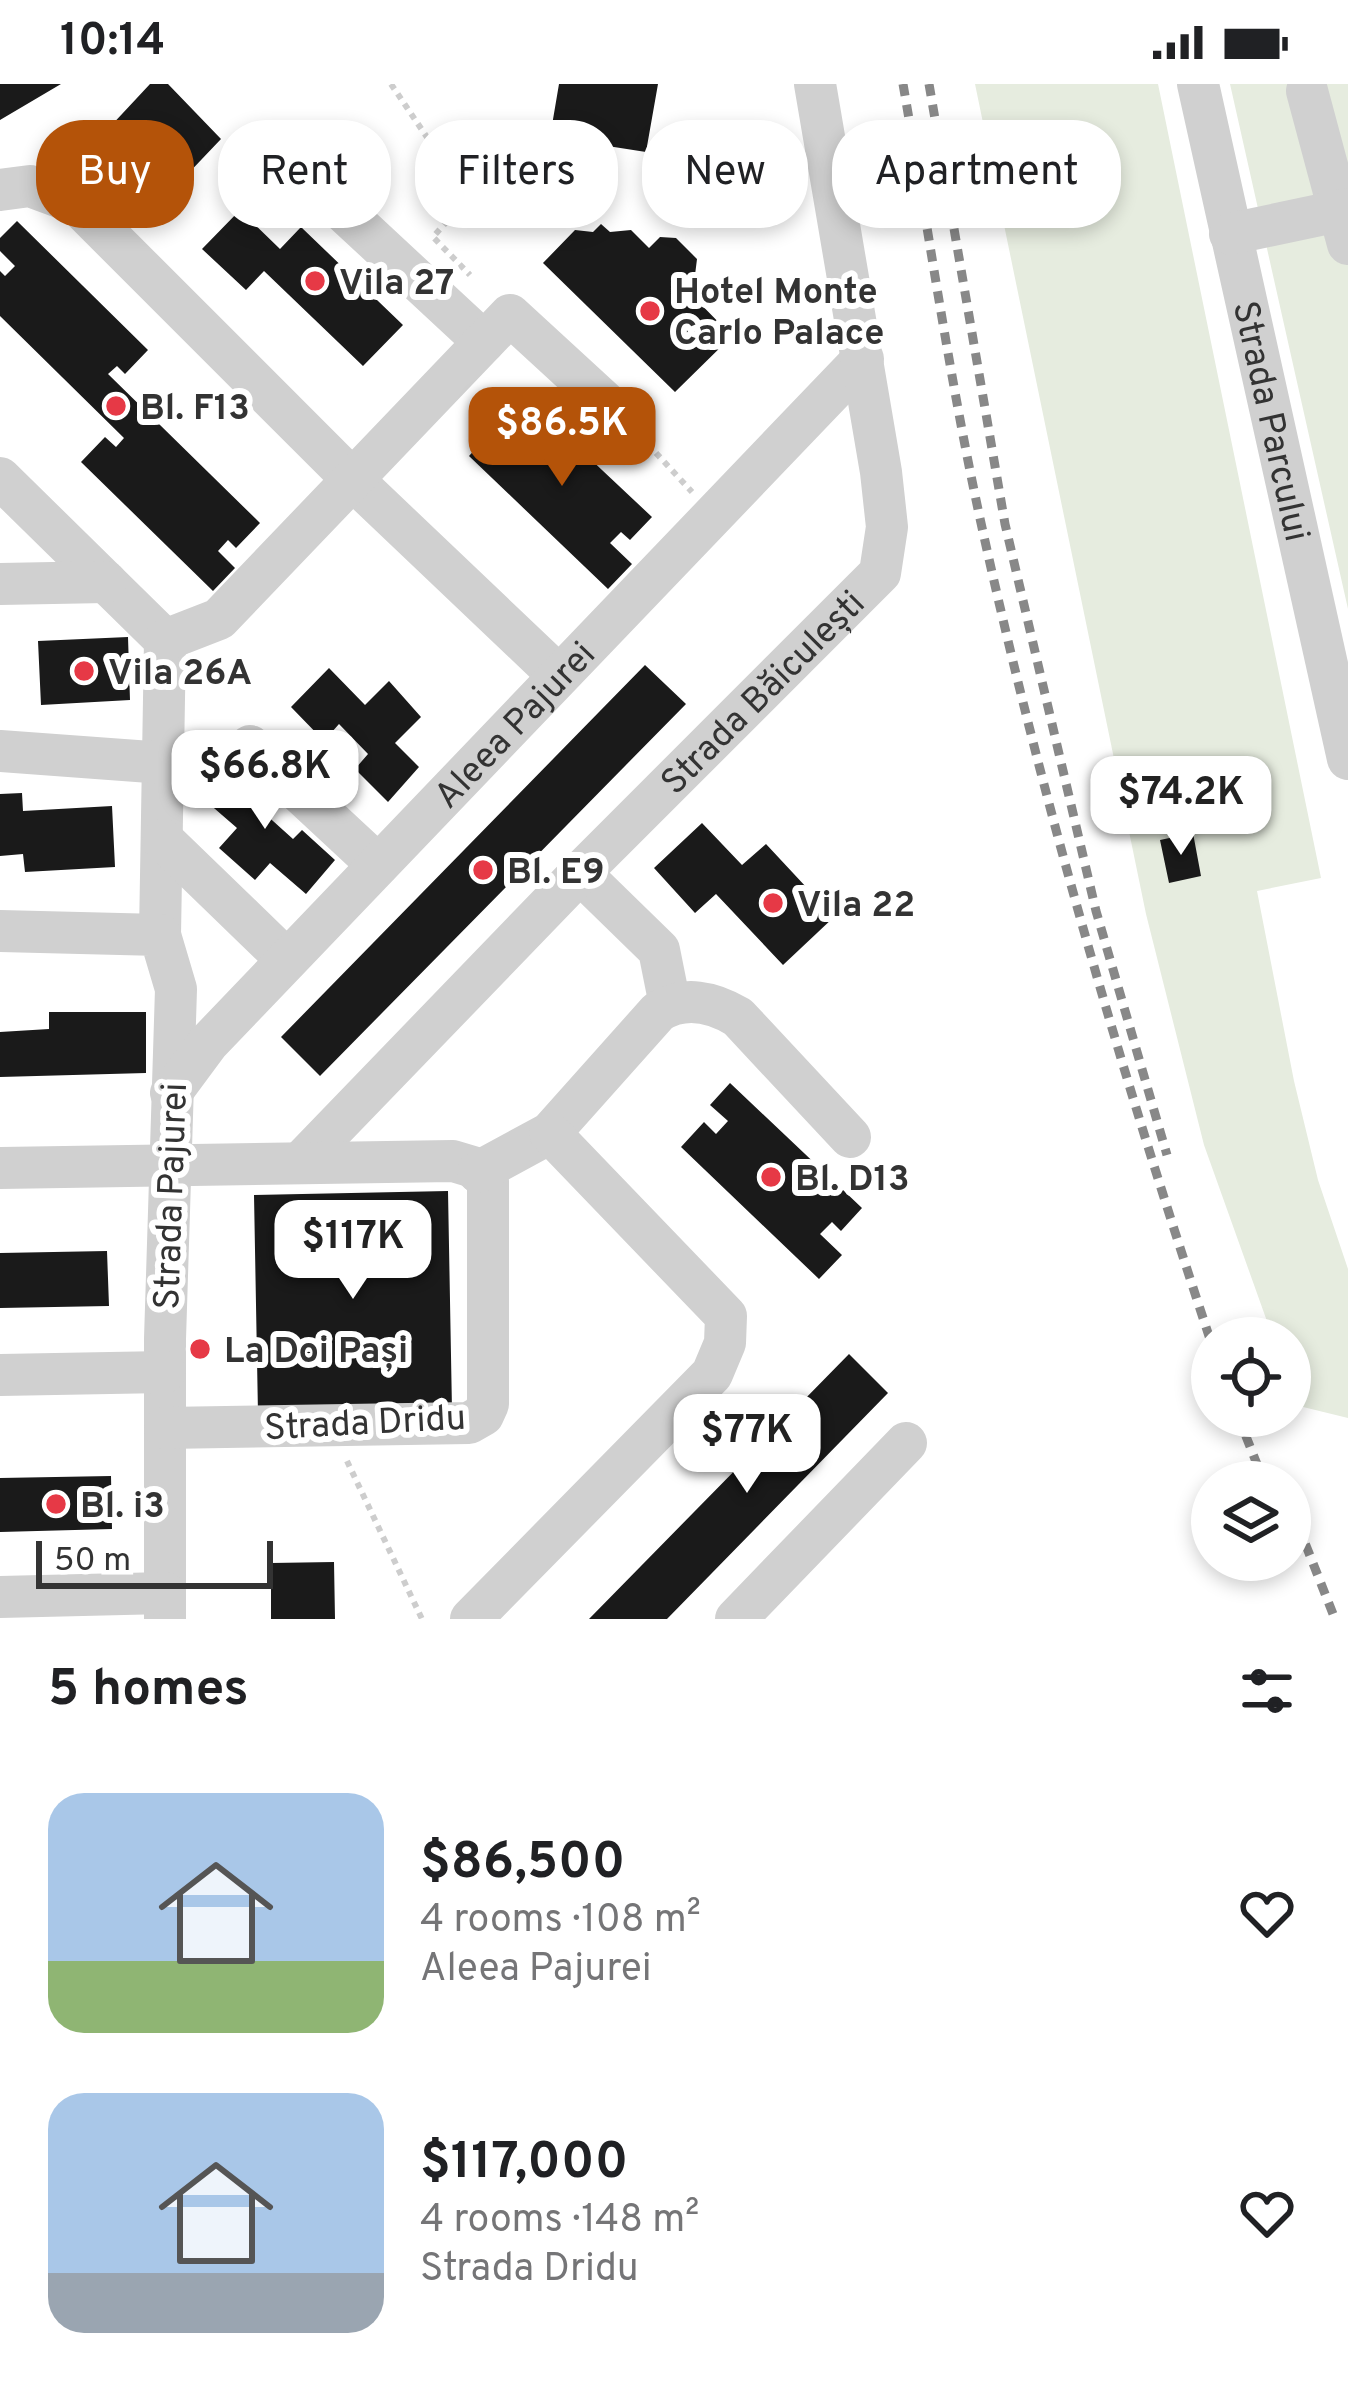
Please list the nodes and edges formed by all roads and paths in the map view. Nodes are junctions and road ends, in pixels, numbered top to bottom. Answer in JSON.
{"nodes":[{"id":1,"x":391,"y":84,"type":"edge"},
{"id":2,"x":815,"y":84,"type":"edge"},
{"id":3,"x":1198,"y":84,"type":"edge"},
{"id":4,"x":1307,"y":91,"type":"dead end"},
{"id":5,"x":0,"y":190,"type":"edge"},
{"id":6,"x":1346,"y":221,"type":"edge"},
{"id":7,"x":369,"y":228,"type":"edge"},
{"id":8,"x":1230,"y":234,"type":"junction"},
{"id":9,"x":497,"y":328,"type":"junction"},
{"id":10,"x":863,"y":358,"type":"junction"},
{"id":11,"x":633,"y":428,"type":"joint"},
{"id":12,"x":0,"y":478,"type":"edge"},
{"id":13,"x":352,"y":479,"type":"junction"},
{"id":14,"x":713,"y":514,"type":"junction"},
{"id":15,"x":106,"y":583,"type":"junction"},
{"id":16,"x":0,"y":584,"type":"edge"},
{"id":17,"x":165,"y":640,"type":"junction"},
{"id":18,"x":557,"y":674,"type":"junction"},
{"id":19,"x":250,"y":746,"type":"dead end"},
{"id":20,"x":0,"y":752,"type":"edge"},
{"id":21,"x":1348,"y":759,"type":"edge"},
{"id":22,"x":164,"y":763,"type":"junction"},
{"id":23,"x":163,"y":840,"type":"junction"},
{"id":24,"x":378,"y":865,"type":"junction"},
{"id":25,"x":580,"y":873,"type":"junction"},
{"id":26,"x":0,"y":931,"type":"edge"},
{"id":27,"x":160,"y":935,"type":"junction"},
{"id":28,"x":287,"y":960,"type":"junction"},
{"id":29,"x":670,"y":1005,"type":"junction"},
{"id":30,"x":171,"y":1093,"type":"junction"},
{"id":31,"x":550,"y":1133,"type":"junction"},
{"id":32,"x":850,"y":1137,"type":"dead end"},
{"id":33,"x":300,"y":1162,"type":"junction"},
{"id":34,"x":170,"y":1166,"type":"junction"},
{"id":35,"x":0,"y":1168,"type":"edge"},
{"id":36,"x":478,"y":1172,"type":"junction"},
{"id":37,"x":165,"y":1372,"type":"junction"},
{"id":38,"x":0,"y":1376,"type":"edge"},
{"id":39,"x":330,"y":1425,"type":"junction"},
{"id":40,"x":165,"y":1428,"type":"junction"},
{"id":41,"x":906,"y":1443,"type":"dead end"},
{"id":42,"x":0,"y":1597,"type":"edge"},
{"id":43,"x":165,"y":1606,"type":"edge"},
{"id":44,"x":422,"y":1619,"type":"edge"},
{"id":45,"x":471,"y":1619,"type":"edge"},
{"id":46,"x":736,"y":1619,"type":"edge"}],
"edges":[{"from":1,"to":9,"type":"path"},
{"from":2,"to":10,"type":"street","name":"Strada Băiculești"},
{"from":3,"to":8,"type":"street","name":"Strada Parcului"},
{"from":4,"to":6,"type":"street"},
{"from":5,"to":13,"type":"street"},
{"from":6,"to":8,"type":"street"},
{"from":7,"to":9,"type":"street"},
{"from":8,"to":21,"type":"street","name":"Strada Parcului"},
{"from":9,"to":11,"type":"street"},
{"from":9,"to":13,"type":"street"},
{"from":10,"to":14,"type":"street","name":"Aleea Pajurei"},
{"from":10,"to":25,"type":"street","name":"Strada Băiculești"},
{"from":11,"to":14,"type":"path"},
{"from":12,"to":15,"type":"street"},
{"from":13,"to":17,"type":"street"},
{"from":13,"to":18,"type":"street"},
{"from":14,"to":18,"type":"street","name":"Aleea Pajurei"},
{"from":15,"to":16,"type":"street"},
{"from":15,"to":17,"type":"street"},
{"from":17,"to":22,"type":"street","name":"Strada Pajurei"},
{"from":18,"to":24,"type":"street","name":"Aleea Pajurei"},
{"from":19,"to":24,"type":"street"},
{"from":20,"to":22,"type":"street"},
{"from":22,"to":23,"type":"street","name":"Strada Pajurei"},
{"from":23,"to":27,"type":"street","name":"Strada Pajurei"},
{"from":23,"to":28,"type":"street"},
{"from":24,"to":28,"type":"street","name":"Aleea Pajurei"},
{"from":25,"to":29,"type":"street"},
{"from":25,"to":33,"type":"street","name":"Strada Băiculești"},
{"from":26,"to":27,"type":"street"},
{"from":27,"to":30,"type":"street","name":"Strada Pajurei"},
{"from":28,"to":30,"type":"street","name":"Aleea Pajurei"},
{"from":29,"to":31,"type":"street"},
{"from":29,"to":32,"type":"street"},
{"from":30,"to":34,"type":"street","name":"Strada Pajurei"},
{"from":31,"to":36,"type":"street"},
{"from":31,"to":45,"type":"street"},
{"from":33,"to":34,"type":"street"},
{"from":33,"to":36,"type":"street"},
{"from":34,"to":35,"type":"street"},
{"from":34,"to":37,"type":"street","name":"Strada Pajurei"},
{"from":36,"to":39,"type":"street","name":"Strada Dridu"},
{"from":37,"to":38,"type":"street"},
{"from":37,"to":40,"type":"street","name":"Strada Pajurei"},
{"from":39,"to":40,"type":"street","name":"Strada Dridu"},
{"from":39,"to":44,"type":"path"},
{"from":40,"to":43,"type":"street","name":"Strada Pajurei"},
{"from":41,"to":46,"type":"street"},
{"from":42,"to":43,"type":"street"}]}
